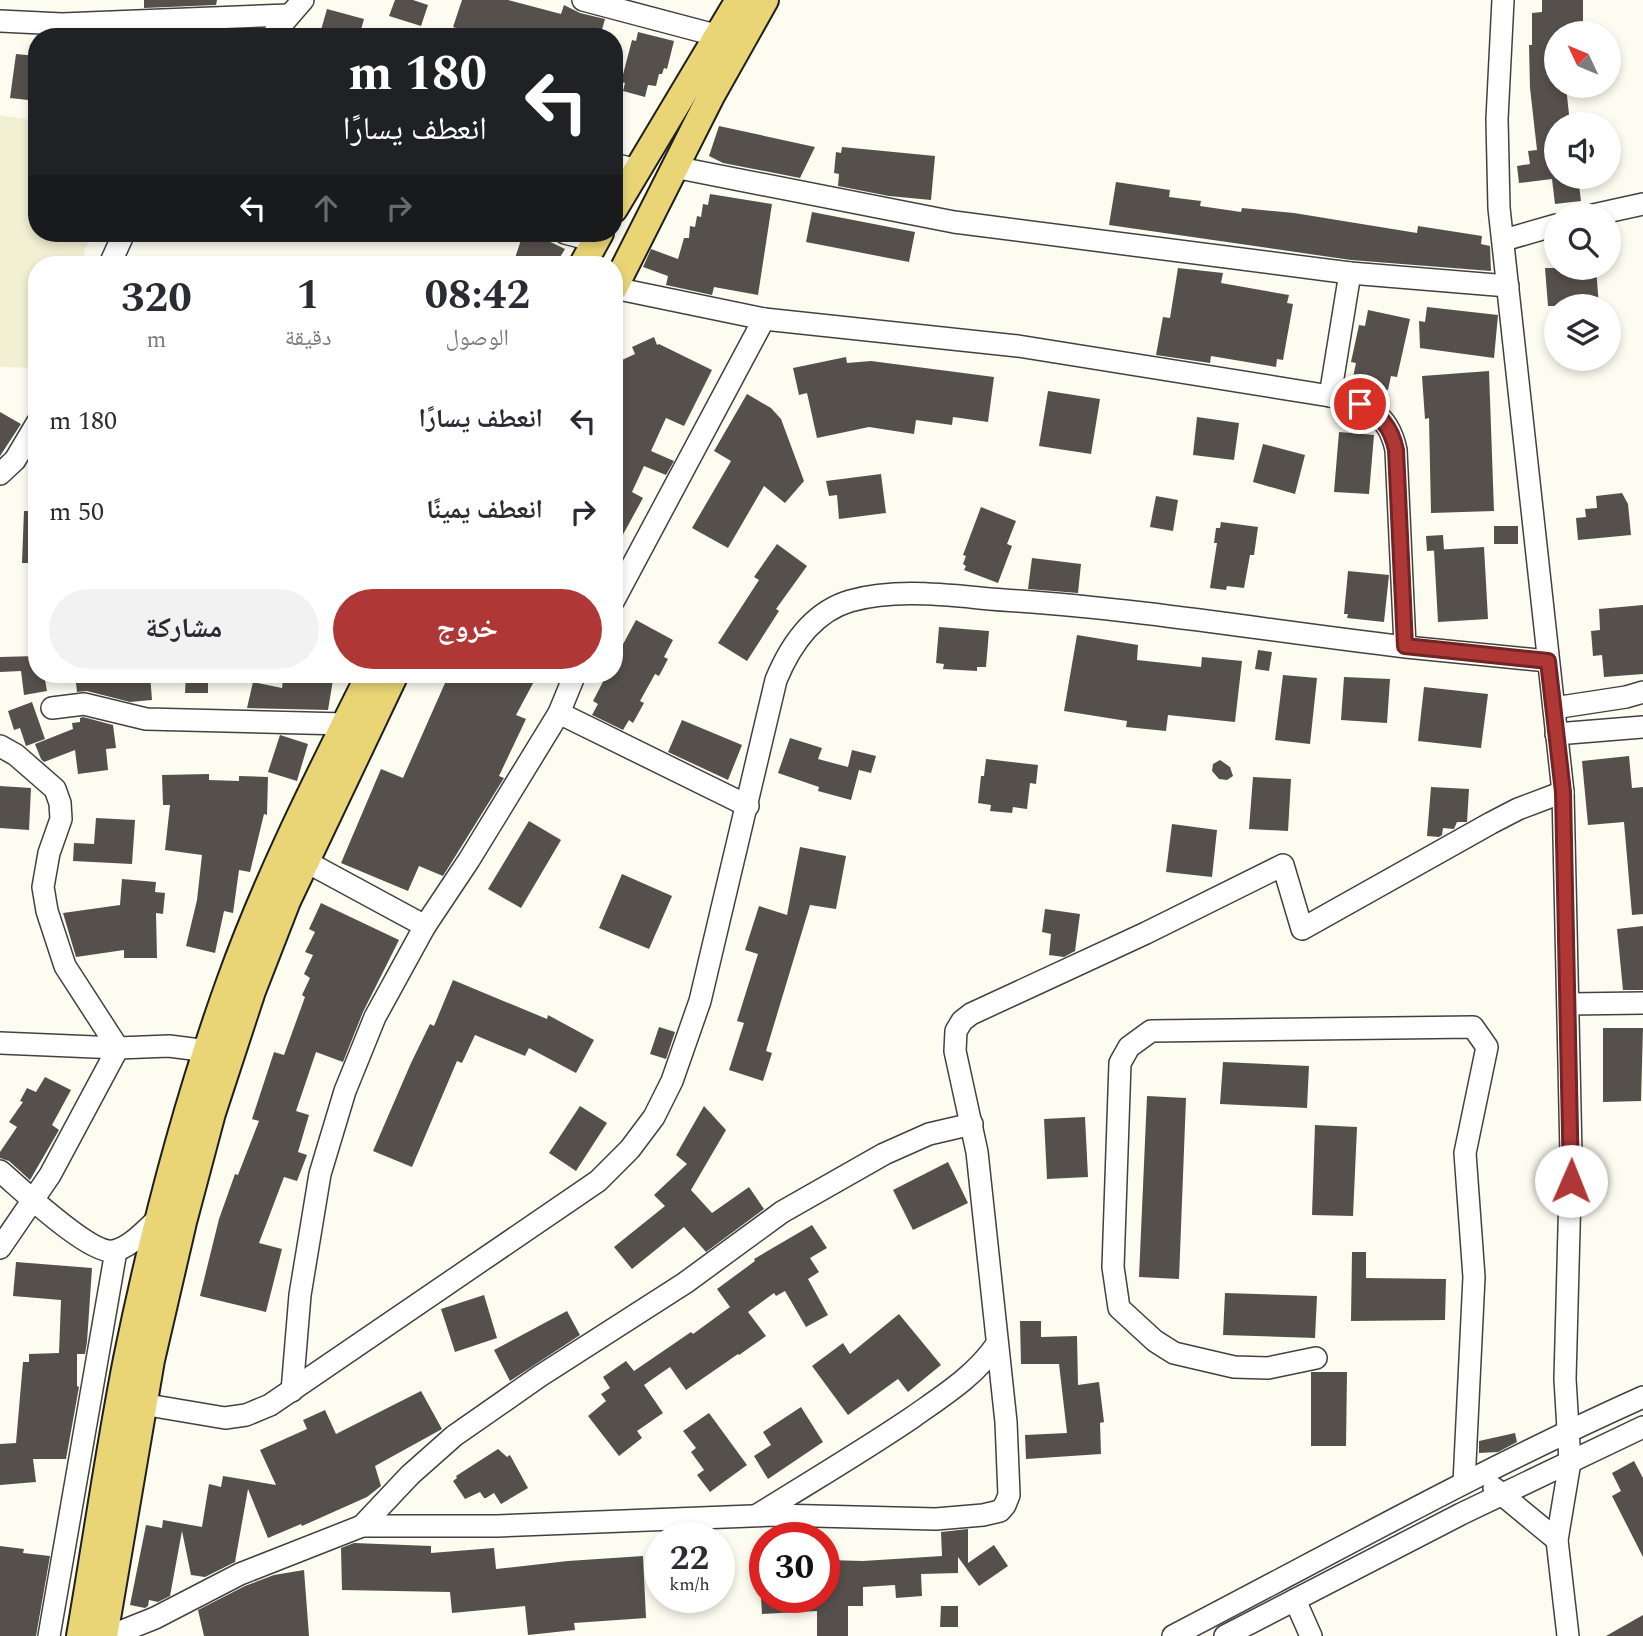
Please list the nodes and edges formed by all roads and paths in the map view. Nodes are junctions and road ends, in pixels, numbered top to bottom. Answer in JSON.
{"nodes":[{"id":1,"x":583,"y":0,"type":"edge"},
{"id":2,"x":738,"y":0,"type":"edge"},
{"id":3,"x":765,"y":0,"type":"edge"},
{"id":4,"x":1503,"y":0,"type":"edge"},
{"id":5,"x":295,"y":8,"type":"edge"},
{"id":6,"x":175,"y":9,"type":"edge"},
{"id":7,"x":0,"y":22,"type":"edge"},
{"id":8,"x":278,"y":28,"type":"edge"},
{"id":9,"x":719,"y":36,"type":"junction"},
{"id":10,"x":625,"y":167,"type":"edge"},
{"id":11,"x":674,"y":167,"type":"junction"},
{"id":12,"x":1643,"y":204,"type":"edge"},
{"id":13,"x":1621,"y":209,"type":"edge"},
{"id":14,"x":623,"y":224,"type":"edge"},
{"id":15,"x":1544,"y":228,"type":"edge"},
{"id":16,"x":1504,"y":240,"type":"junction"},
{"id":17,"x":1350,"y":273,"type":"junction"},
{"id":18,"x":1508,"y":286,"type":"junction"},
{"id":19,"x":623,"y":290,"type":"edge"},
{"id":20,"x":765,"y":319,"type":"junction"},
{"id":21,"x":1330,"y":396,"type":"junction"},
{"id":22,"x":28,"y":438,"type":"edge"},
{"id":23,"x":0,"y":474,"type":"edge"},
{"id":24,"x":623,"y":583,"type":"edge"},
{"id":25,"x":1405,"y":646,"type":"junction"},
{"id":26,"x":1548,"y":661,"type":"junction"},
{"id":27,"x":366,"y":683,"type":"edge"},
{"id":28,"x":391,"y":683,"type":"edge"},
{"id":29,"x":571,"y":683,"type":"edge"},
{"id":30,"x":1643,"y":691,"type":"edge"},
{"id":31,"x":52,"y":708,"type":"dead end"},
{"id":32,"x":1554,"y":708,"type":"junction"},
{"id":33,"x":559,"y":713,"type":"junction"},
{"id":34,"x":345,"y":724,"type":"junction"},
{"id":35,"x":1643,"y":727,"type":"edge"},
{"id":36,"x":1556,"y":734,"type":"junction"},
{"id":37,"x":0,"y":746,"type":"edge"},
{"id":38,"x":1563,"y":792,"type":"junction"},
{"id":39,"x":748,"y":806,"type":"junction"},
{"id":40,"x":305,"y":861,"type":"junction"},
{"id":41,"x":425,"y":926,"type":"junction"},
{"id":42,"x":1643,"y":1003,"type":"edge"},
{"id":43,"x":1569,"y":1004,"type":"junction"},
{"id":44,"x":0,"y":1043,"type":"edge"},
{"id":45,"x":118,"y":1048,"type":"junction"},
{"id":46,"x":208,"y":1051,"type":"junction"},
{"id":47,"x":972,"y":1124,"type":"junction"},
{"id":48,"x":0,"y":1171,"type":"edge"},
{"id":49,"x":34,"y":1200,"type":"junction"},
{"id":50,"x":161,"y":1216,"type":"junction"},
{"id":51,"x":1,"y":1242,"type":"edge"},
{"id":52,"x":116,"y":1251,"type":"junction"},
{"id":53,"x":997,"y":1344,"type":"junction"},
{"id":54,"x":1316,"y":1357,"type":"dead end"},
{"id":55,"x":292,"y":1391,"type":"junction"},
{"id":56,"x":1643,"y":1398,"type":"edge"},
{"id":57,"x":142,"y":1404,"type":"junction"},
{"id":58,"x":1643,"y":1427,"type":"edge"},
{"id":59,"x":1567,"y":1431,"type":"junction"},
{"id":60,"x":1570,"y":1462,"type":"junction"},
{"id":61,"x":1488,"y":1470,"type":"junction"},
{"id":62,"x":1464,"y":1483,"type":"junction"},
{"id":63,"x":1502,"y":1494,"type":"junction"},
{"id":64,"x":757,"y":1515,"type":"junction"},
{"id":65,"x":362,"y":1526,"type":"junction"},
{"id":66,"x":1557,"y":1540,"type":"junction"},
{"id":67,"x":1295,"y":1600,"type":"junction"},
{"id":68,"x":49,"y":1636,"type":"edge"},
{"id":69,"x":80,"y":1636,"type":"edge"},
{"id":70,"x":104,"y":1636,"type":"edge"},
{"id":71,"x":110,"y":1636,"type":"edge"},
{"id":72,"x":1173,"y":1636,"type":"edge"},
{"id":73,"x":1225,"y":1636,"type":"edge"},
{"id":74,"x":1311,"y":1636,"type":"edge"},
{"id":75,"x":1568,"y":1636,"type":"edge"}],
"edges":[{"from":1,"to":9,"type":"street"},
{"from":2,"to":9,"type":"main road"},
{"from":3,"to":11,"type":"main road"},
{"from":4,"to":16,"type":"street"},
{"from":5,"to":6,"type":"street"},
{"from":5,"to":8,"type":"street"},
{"from":6,"to":7,"type":"street"},
{"from":9,"to":10,"type":"main road"},
{"from":11,"to":14,"type":"main road"},
{"from":11,"to":17,"type":"street"},
{"from":12,"to":13,"type":"street"},
{"from":15,"to":16,"type":"street"},
{"from":16,"to":18,"type":"street"},
{"from":17,"to":18,"type":"street"},
{"from":17,"to":21,"type":"street"},
{"from":18,"to":26,"type":"street"},
{"from":19,"to":20,"type":"street"},
{"from":20,"to":21,"type":"street"},
{"from":20,"to":24,"type":"street"},
{"from":21,"to":25,"type":"street"},
{"from":22,"to":23,"type":"street"},
{"from":25,"to":26,"type":"street"},
{"from":25,"to":39,"type":"street"},
{"from":26,"to":32,"type":"street"},
{"from":27,"to":34,"type":"main road"},
{"from":28,"to":40,"type":"main road"},
{"from":29,"to":33,"type":"street"},
{"from":30,"to":32,"type":"street"},
{"from":31,"to":34,"type":"street"},
{"from":32,"to":36,"type":"street"},
{"from":33,"to":39,"type":"street"},
{"from":33,"to":41,"type":"street"},
{"from":34,"to":46,"type":"main road"},
{"from":35,"to":36,"type":"street"},
{"from":36,"to":38,"type":"street"},
{"from":37,"to":45,"type":"street"},
{"from":38,"to":43,"type":"street"},
{"from":38,"to":47,"type":"street"},
{"from":39,"to":55,"type":"street"},
{"from":40,"to":41,"type":"street"},
{"from":40,"to":57,"type":"main road"},
{"from":41,"to":55,"type":"street"},
{"from":42,"to":43,"type":"street"},
{"from":43,"to":59,"type":"street"},
{"from":44,"to":45,"type":"street"},
{"from":45,"to":46,"type":"street"},
{"from":45,"to":49,"type":"street"},
{"from":46,"to":50,"type":"main road"},
{"from":47,"to":53,"type":"street"},
{"from":47,"to":65,"type":"street"},
{"from":48,"to":49,"type":"street"},
{"from":49,"to":51,"type":"street"},
{"from":49,"to":52,"type":"street"},
{"from":50,"to":52,"type":"street"},
{"from":50,"to":69,"type":"main road"},
{"from":52,"to":68,"type":"street"},
{"from":53,"to":64,"type":"street"},
{"from":53,"to":64,"type":"street"},
{"from":54,"to":62,"type":"street"},
{"from":55,"to":57,"type":"street"},
{"from":56,"to":59,"type":"street"},
{"from":57,"to":70,"type":"main road"},
{"from":58,"to":60,"type":"street"},
{"from":59,"to":60,"type":"street"},
{"from":59,"to":61,"type":"street"},
{"from":60,"to":63,"type":"street"},
{"from":60,"to":66,"type":"street"},
{"from":61,"to":62,"type":"street"},
{"from":61,"to":63,"type":"street"},
{"from":62,"to":72,"type":"street"},
{"from":63,"to":66,"type":"street"},
{"from":63,"to":67,"type":"street"},
{"from":64,"to":65,"type":"street"},
{"from":65,"to":71,"type":"street"},
{"from":66,"to":75,"type":"street"},
{"from":67,"to":73,"type":"street"},
{"from":67,"to":74,"type":"street"}]}
